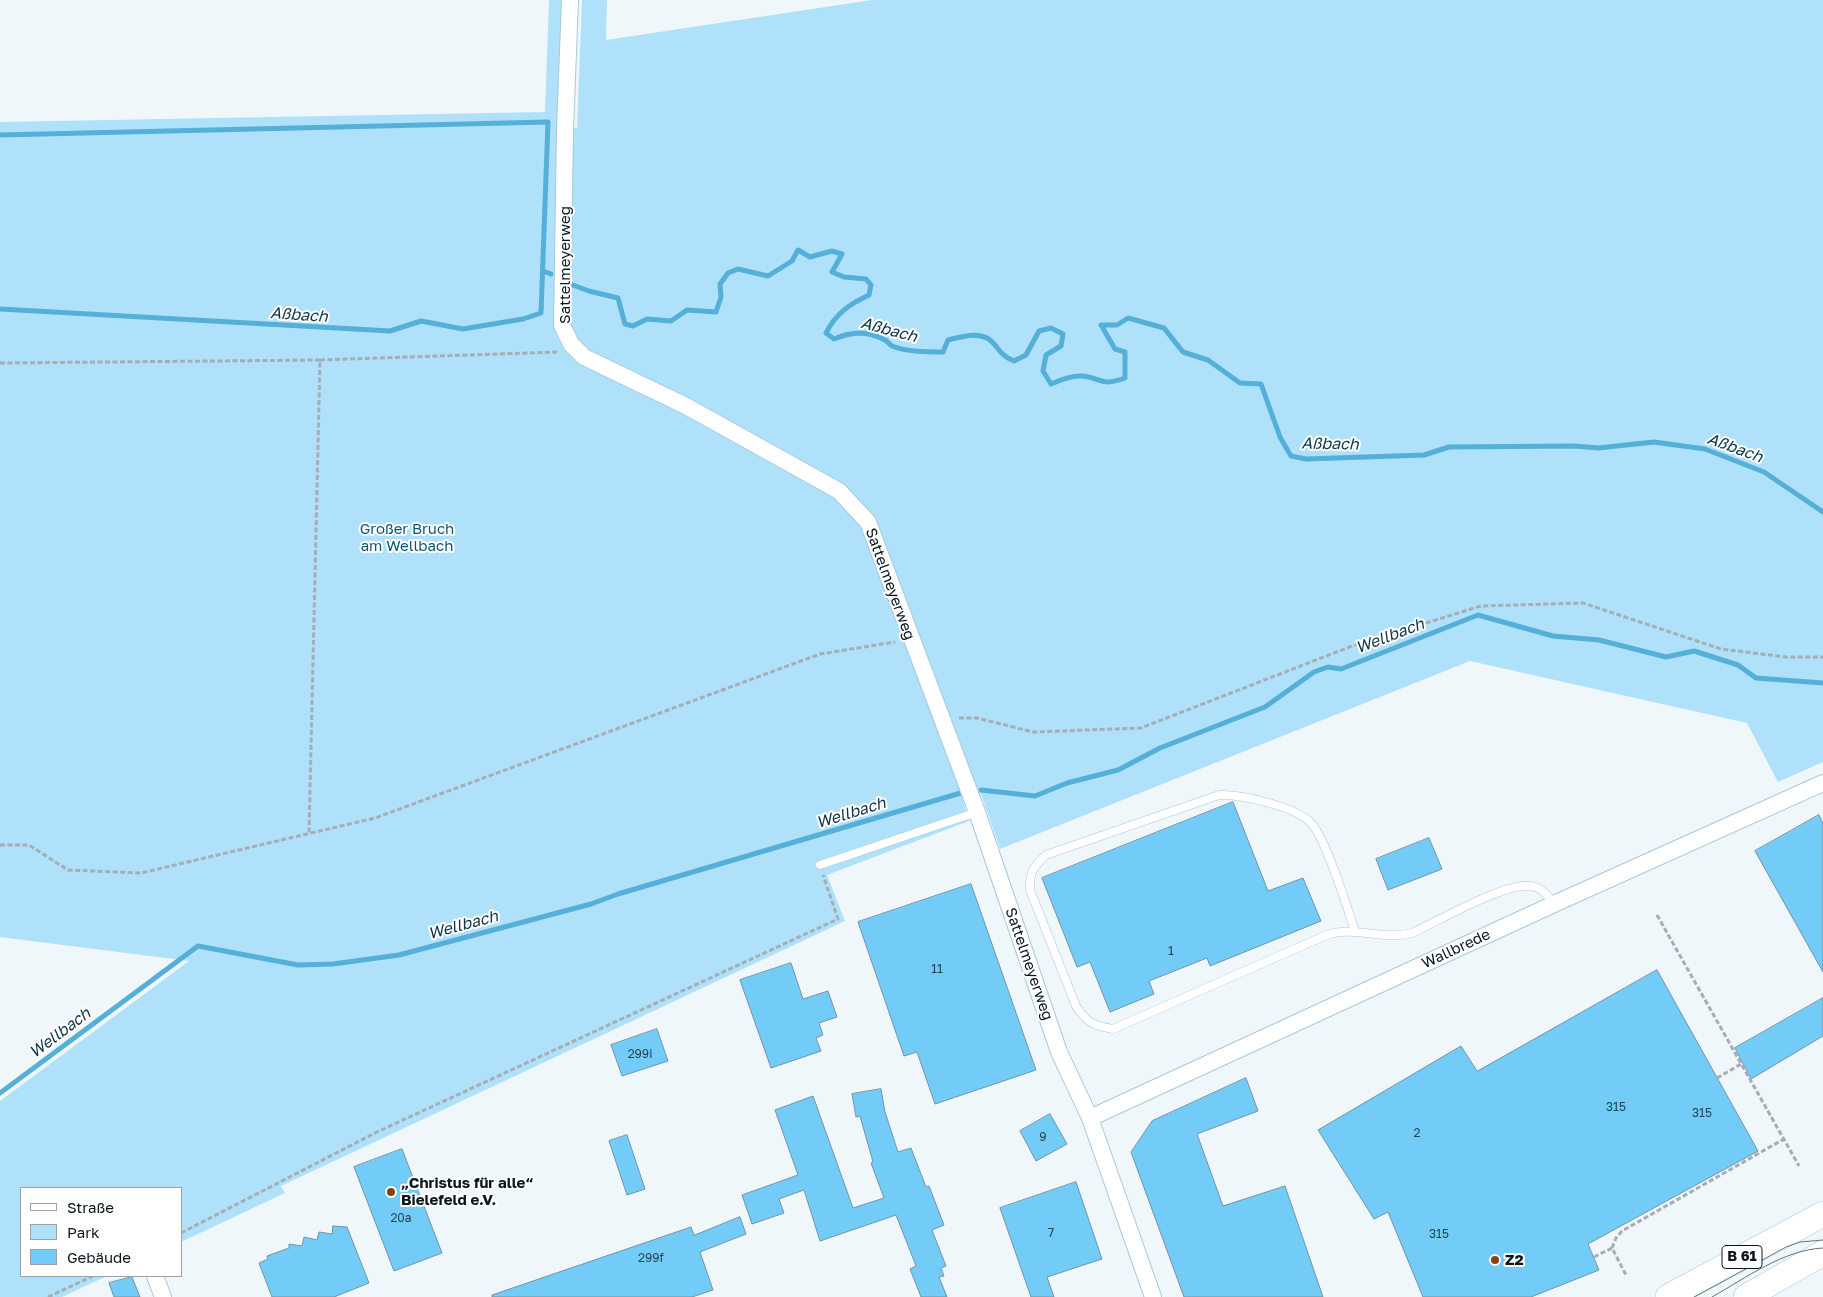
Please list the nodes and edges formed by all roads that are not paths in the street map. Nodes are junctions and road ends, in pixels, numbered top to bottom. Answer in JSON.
{"nodes":[{"id":1,"x":570,"y":0,"type":"edge"},
{"id":2,"x":1823,"y":783,"type":"edge"},
{"id":3,"x":976,"y":812,"type":"junction"},
{"id":4,"x":820,"y":866,"type":"road end"},
{"id":5,"x":1554,"y":904,"type":"junction"},
{"id":6,"x":1355,"y":931,"type":"junction"},
{"id":7,"x":1090,"y":1118,"type":"junction"},
{"id":8,"x":1821,"y":1220,"type":"edge"},
{"id":9,"x":1823,"y":1253,"type":"edge"},
{"id":10,"x":155,"y":1277,"type":"edge"},
{"id":11,"x":163,"y":1297,"type":"edge"},
{"id":12,"x":1153,"y":1297,"type":"edge"},
{"id":13,"x":1668,"y":1297,"type":"edge"},
{"id":14,"x":1746,"y":1297,"type":"edge"}],
"edges":[{"from":1,"to":3,"type":"street","name":"Sattelmeyerweg"},
{"from":2,"to":5,"type":"street","name":"Wallbrede"},
{"from":3,"to":4,"type":"lane"},
{"from":3,"to":7,"type":"street","name":"Sattelmeyerweg"},
{"from":5,"to":6,"type":"lane"},
{"from":5,"to":7,"type":"street","name":"Wallbrede"},
{"from":6,"to":6,"type":"lane"},
{"from":7,"to":12,"type":"street","name":"Sattelmeyerweg"},
{"from":8,"to":13,"type":"main road","number":"B 61"},
{"from":9,"to":14,"type":"main road","number":"B 61"},
{"from":10,"to":11,"type":"street"}]}
